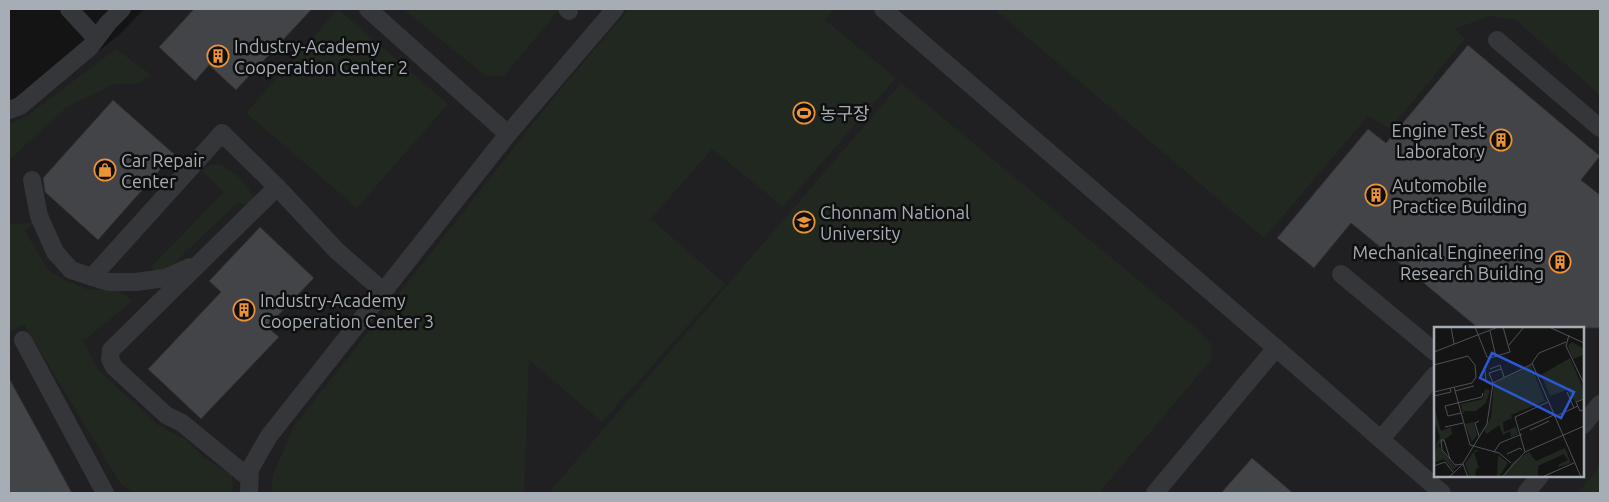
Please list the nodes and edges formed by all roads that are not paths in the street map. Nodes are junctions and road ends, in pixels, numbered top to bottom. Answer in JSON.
{"nodes":[{"id":1,"x":69,"y":9,"type":"edge"},
{"id":2,"x":122,"y":9,"type":"edge"},
{"id":3,"x":615,"y":9,"type":"edge"},
{"id":4,"x":884,"y":9,"type":"edge"},
{"id":5,"x":372,"y":10,"type":"edge"},
{"id":6,"x":96,"y":38,"type":"junction"},
{"id":7,"x":1497,"y":40,"type":"dead end"},
{"id":8,"x":9,"y":110,"type":"edge"},
{"id":9,"x":1600,"y":128,"type":"edge"},
{"id":10,"x":508,"y":134,"type":"junction"},
{"id":11,"x":32,"y":180,"type":"dead end"},
{"id":12,"x":277,"y":187,"type":"junction"},
{"id":13,"x":200,"y":263,"type":"junction"},
{"id":14,"x":1342,"y":274,"type":"dead end"},
{"id":15,"x":92,"y":277,"type":"junction"},
{"id":16,"x":383,"y":291,"type":"junction"},
{"id":17,"x":23,"y":340,"type":"dead end"},
{"id":18,"x":1276,"y":348,"type":"junction"},
{"id":19,"x":1434,"y":351,"type":"edge"},
{"id":20,"x":1434,"y":376,"type":"edge"},
{"id":21,"x":1600,"y":404,"type":"edge"},
{"id":22,"x":1584,"y":424,"type":"edge"},
{"id":23,"x":1381,"y":439,"type":"junction"},
{"id":24,"x":1539,"y":477,"type":"edge"},
{"id":25,"x":249,"y":486,"type":"edge"},
{"id":26,"x":105,"y":493,"type":"edge"},
{"id":27,"x":1155,"y":493,"type":"edge"},
{"id":28,"x":1442,"y":493,"type":"edge"},
{"id":29,"x":1526,"y":493,"type":"edge"}],
"edges":[{"from":1,"to":6,"type":"lane"},
{"from":2,"to":6,"type":"lane"},
{"from":3,"to":10,"type":"lane"},
{"from":4,"to":18,"type":"lane"},
{"from":5,"to":10,"type":"lane"},
{"from":6,"to":8,"type":"lane"},
{"from":7,"to":9,"type":"lane"},
{"from":10,"to":16,"type":"lane"},
{"from":11,"to":15,"type":"lane"},
{"from":12,"to":13,"type":"lane"},
{"from":12,"to":15,"type":"lane"},
{"from":12,"to":16,"type":"lane"},
{"from":13,"to":15,"type":"lane"},
{"from":13,"to":25,"type":"lane"},
{"from":14,"to":19,"type":"lane"},
{"from":16,"to":25,"type":"lane"},
{"from":17,"to":26,"type":"lane"},
{"from":18,"to":23,"type":"lane"},
{"from":18,"to":27,"type":"lane"},
{"from":20,"to":23,"type":"lane"},
{"from":21,"to":22,"type":"lane"},
{"from":23,"to":28,"type":"lane"},
{"from":24,"to":29,"type":"lane"}]}
